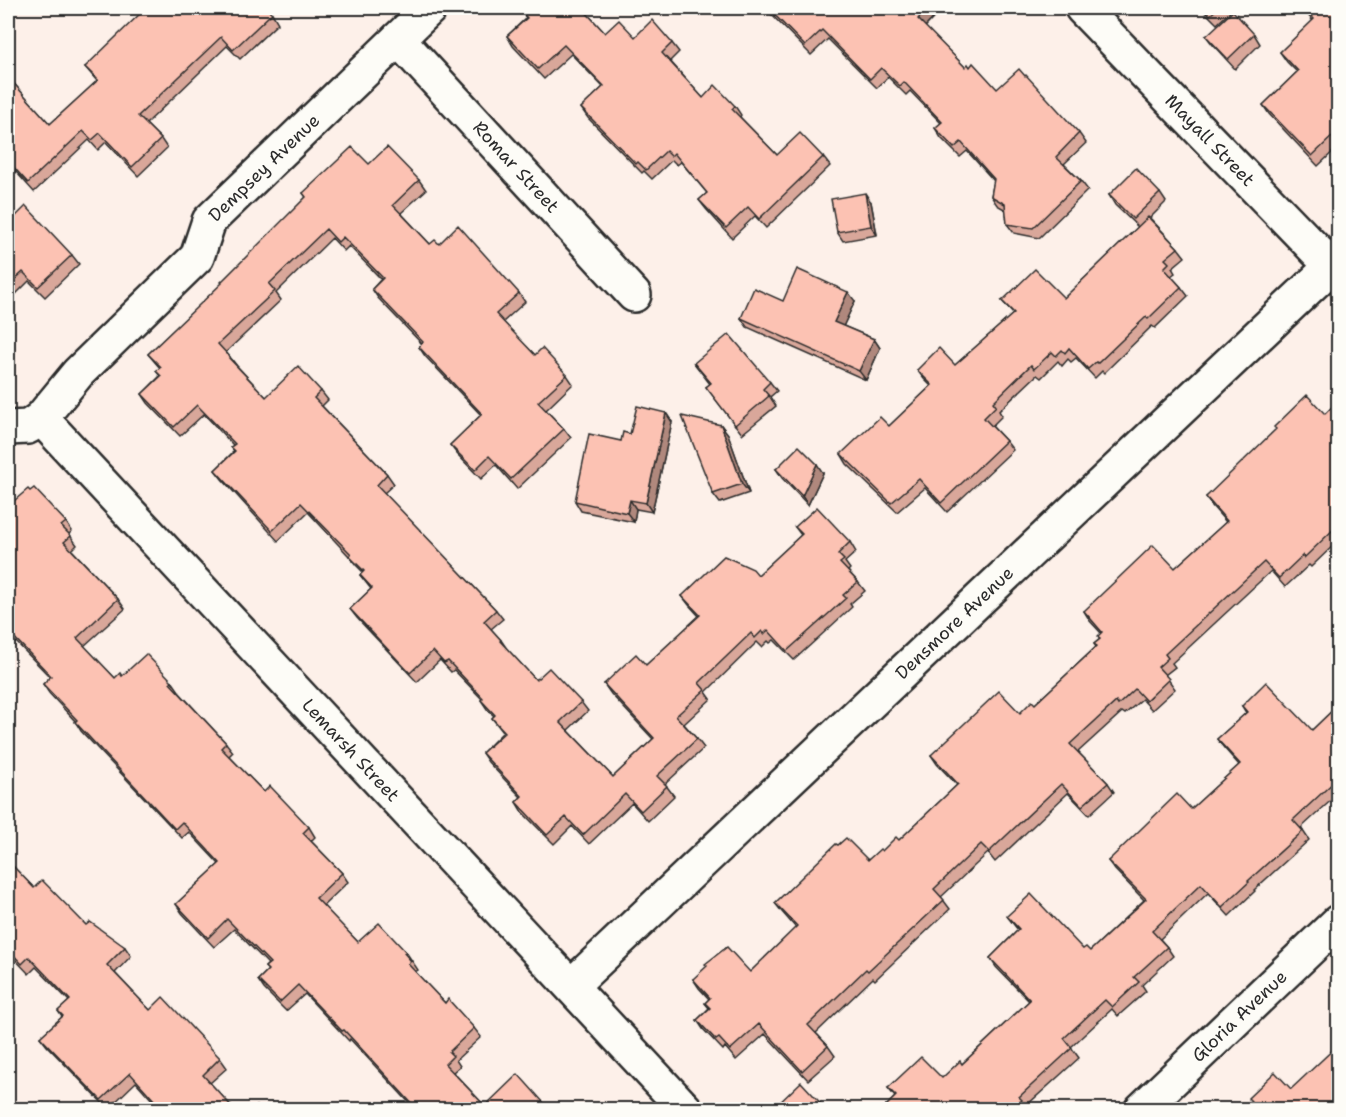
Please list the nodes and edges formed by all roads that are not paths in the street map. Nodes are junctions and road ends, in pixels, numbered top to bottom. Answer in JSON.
{"nodes":[{"id":1,"x":430,"y":8,"type":"edge"},
{"id":2,"x":1082,"y":8,"type":"edge"},
{"id":3,"x":399,"y":39,"type":"junction"},
{"id":4,"x":1336,"y":267,"type":"edge"},
{"id":5,"x":634,"y":295,"type":"dead end"},
{"id":6,"x":41,"y":418,"type":"junction"},
{"id":7,"x":8,"y":428,"type":"edge"},
{"id":8,"x":1338,"y":922,"type":"edge"},
{"id":9,"x":571,"y":986,"type":"junction"},
{"id":10,"x":686,"y":1110,"type":"edge"},
{"id":11,"x":1141,"y":1110,"type":"edge"}],
"edges":[{"from":1,"to":3,"type":"street","name":"Dempsey Avenue"},
{"from":2,"to":4,"type":"street","name":"Mayall Street"},
{"from":3,"to":5,"type":"street","name":"Romar Street"},
{"from":3,"to":6,"type":"street","name":"Dempsey Avenue"},
{"from":4,"to":9,"type":"street","name":"Densmore Avenue"},
{"from":6,"to":7,"type":"street"},
{"from":6,"to":9,"type":"street","name":"Lemarsh Street"},
{"from":8,"to":11,"type":"street","name":"Gloria Avenue"},
{"from":9,"to":10,"type":"street","name":"Lemarsh Street"}]}
